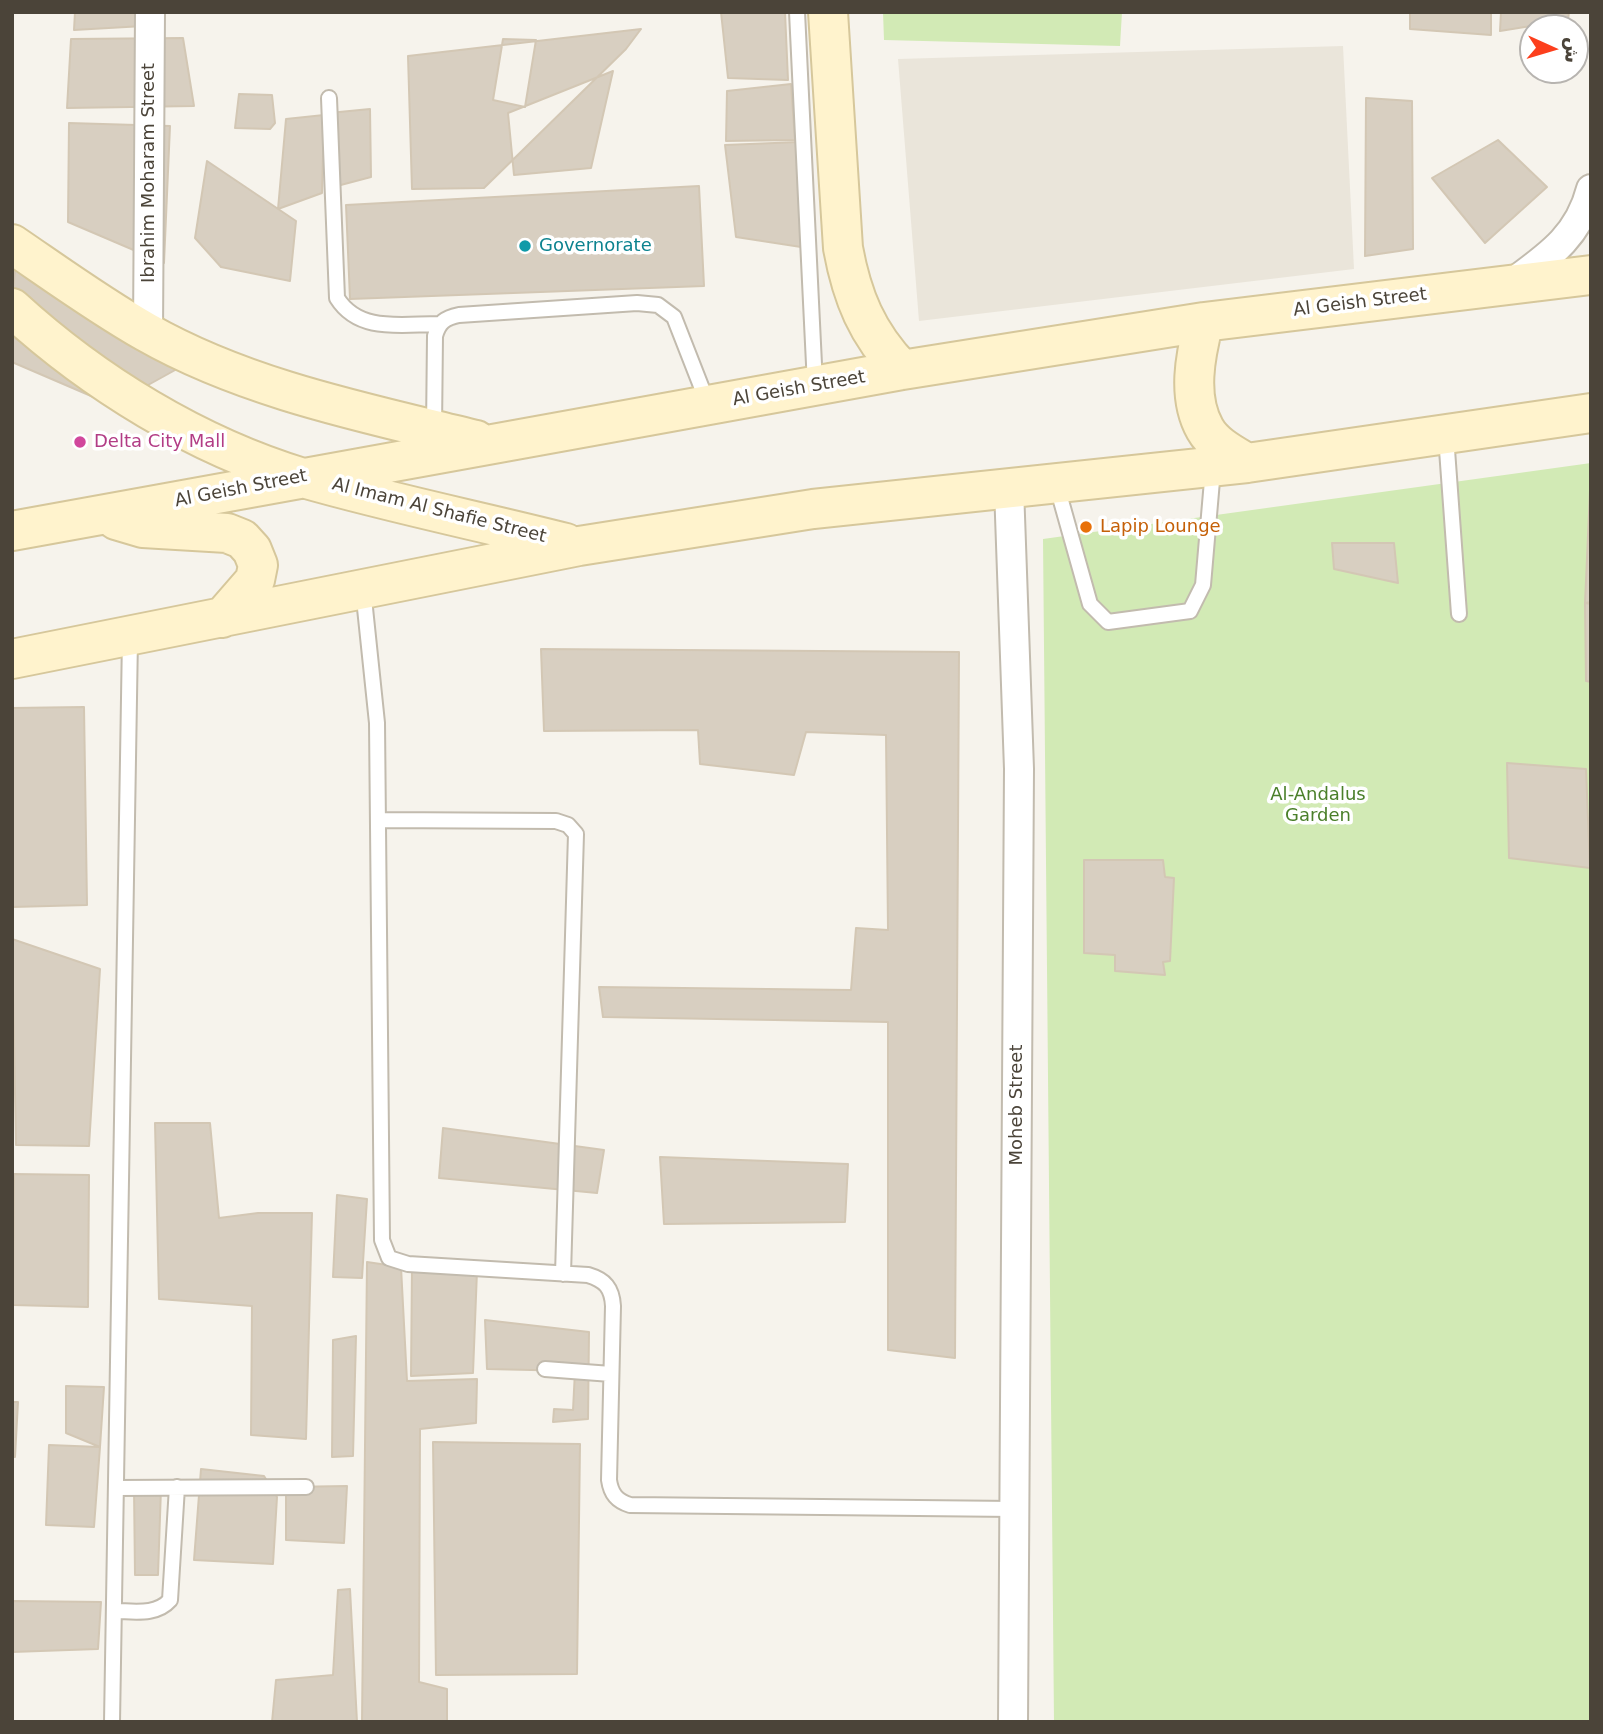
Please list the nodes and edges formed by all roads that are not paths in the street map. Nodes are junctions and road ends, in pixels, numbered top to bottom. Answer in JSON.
{"nodes":[{"id":1,"x":150,"y":12,"type":"edge"},
{"id":2,"x":797,"y":12,"type":"edge"},
{"id":3,"x":828,"y":12,"type":"edge"},
{"id":4,"x":329,"y":98,"type":"dead end"},
{"id":5,"x":1591,"y":189,"type":"edge"},
{"id":6,"x":12,"y":244,"type":"edge"},
{"id":7,"x":1591,"y":275,"type":"edge"},
{"id":8,"x":1509,"y":285,"type":"junction"},
{"id":9,"x":12,"y":308,"type":"edge"},
{"id":10,"x":1204,"y":322,"type":"junction"},
{"id":11,"x":438,"y":324,"type":"junction"},
{"id":12,"x":148,"y":333,"type":"junction"},
{"id":13,"x":902,"y":370,"type":"junction"},
{"id":14,"x":815,"y":386,"type":"junction"},
{"id":15,"x":708,"y":405,"type":"junction"},
{"id":16,"x":1591,"y":413,"type":"edge"},
{"id":17,"x":434,"y":430,"type":"junction"},
{"id":18,"x":1446,"y":435,"type":"junction"},
{"id":19,"x":488,"y":443,"type":"junction"},
{"id":20,"x":1230,"y":465,"type":"junction"},
{"id":21,"x":303,"y":478,"type":"junction"},
{"id":22,"x":1055,"y":482,"type":"junction"},
{"id":23,"x":1009,"y":488,"type":"junction"},
{"id":24,"x":98,"y":516,"type":"junction"},
{"id":25,"x":12,"y":531,"type":"edge"},
{"id":26,"x":579,"y":546,"type":"junction"},
{"id":27,"x":362,"y":587,"type":"junction"},
{"id":28,"x":1459,"y":614,"type":"dead end"},
{"id":29,"x":222,"y":618,"type":"junction"},
{"id":30,"x":130,"y":636,"type":"junction"},
{"id":31,"x":12,"y":659,"type":"edge"},
{"id":32,"x":379,"y":820,"type":"junction"},
{"id":33,"x":563,"y":1274,"type":"junction"},
{"id":34,"x":545,"y":1369,"type":"dead end"},
{"id":35,"x":611,"y":1374,"type":"junction"},
{"id":36,"x":177,"y":1487,"type":"junction"},
{"id":37,"x":306,"y":1487,"type":"dead end"},
{"id":38,"x":116,"y":1488,"type":"junction"},
{"id":39,"x":1014,"y":1509,"type":"junction"},
{"id":40,"x":114,"y":1611,"type":"junction"},
{"id":41,"x":112,"y":1722,"type":"edge"},
{"id":42,"x":1013,"y":1722,"type":"edge"}],
"edges":[{"from":1,"to":12,"type":"street","name":"Ibrahim Moharam Street"},
{"from":2,"to":14,"type":"lane"},
{"from":3,"to":13,"type":"main road"},
{"from":4,"to":11,"type":"lane"},
{"from":5,"to":8,"type":"street"},
{"from":6,"to":12,"type":"main road"},
{"from":7,"to":8,"type":"main road","name":"Al Geish Street"},
{"from":8,"to":10,"type":"main road","name":"Al Geish Street"},
{"from":9,"to":21,"type":"main road","name":"Al Imam Al Shafie Street"},
{"from":10,"to":13,"type":"main road","name":"Al Geish Street"},
{"from":10,"to":20,"type":"main road"},
{"from":11,"to":15,"type":"lane"},
{"from":11,"to":17,"type":"lane"},
{"from":12,"to":17,"type":"main road"},
{"from":13,"to":14,"type":"main road","name":"Al Geish Street"},
{"from":14,"to":15,"type":"main road","name":"Al Geish Street"},
{"from":15,"to":19,"type":"main road","name":"Al Geish Street"},
{"from":16,"to":18,"type":"main road"},
{"from":17,"to":19,"type":"main road"},
{"from":18,"to":20,"type":"main road"},
{"from":18,"to":28,"type":"lane"},
{"from":19,"to":21,"type":"main road","name":"Al Geish Street"},
{"from":20,"to":22,"type":"main road"},
{"from":20,"to":22,"type":"lane"},
{"from":21,"to":24,"type":"main road","name":"Al Geish Street"},
{"from":21,"to":26,"type":"main road","name":"Al Imam Al Shafie Street"},
{"from":22,"to":23,"type":"main road"},
{"from":23,"to":26,"type":"main road"},
{"from":23,"to":39,"type":"street","name":"Moheb Street"},
{"from":24,"to":25,"type":"main road","name":"Al Geish Street"},
{"from":24,"to":29,"type":"main road"},
{"from":26,"to":27,"type":"main road"},
{"from":27,"to":29,"type":"main road"},
{"from":27,"to":32,"type":"lane"},
{"from":29,"to":30,"type":"main road"},
{"from":30,"to":31,"type":"main road"},
{"from":30,"to":38,"type":"lane"},
{"from":32,"to":33,"type":"lane"},
{"from":32,"to":33,"type":"lane"},
{"from":33,"to":35,"type":"lane"},
{"from":34,"to":35,"type":"lane"},
{"from":35,"to":39,"type":"lane"},
{"from":36,"to":37,"type":"lane"},
{"from":36,"to":38,"type":"lane"},
{"from":36,"to":40,"type":"lane"},
{"from":38,"to":40,"type":"lane"},
{"from":39,"to":42,"type":"street","name":"Moheb Street"},
{"from":40,"to":41,"type":"lane"}]}
